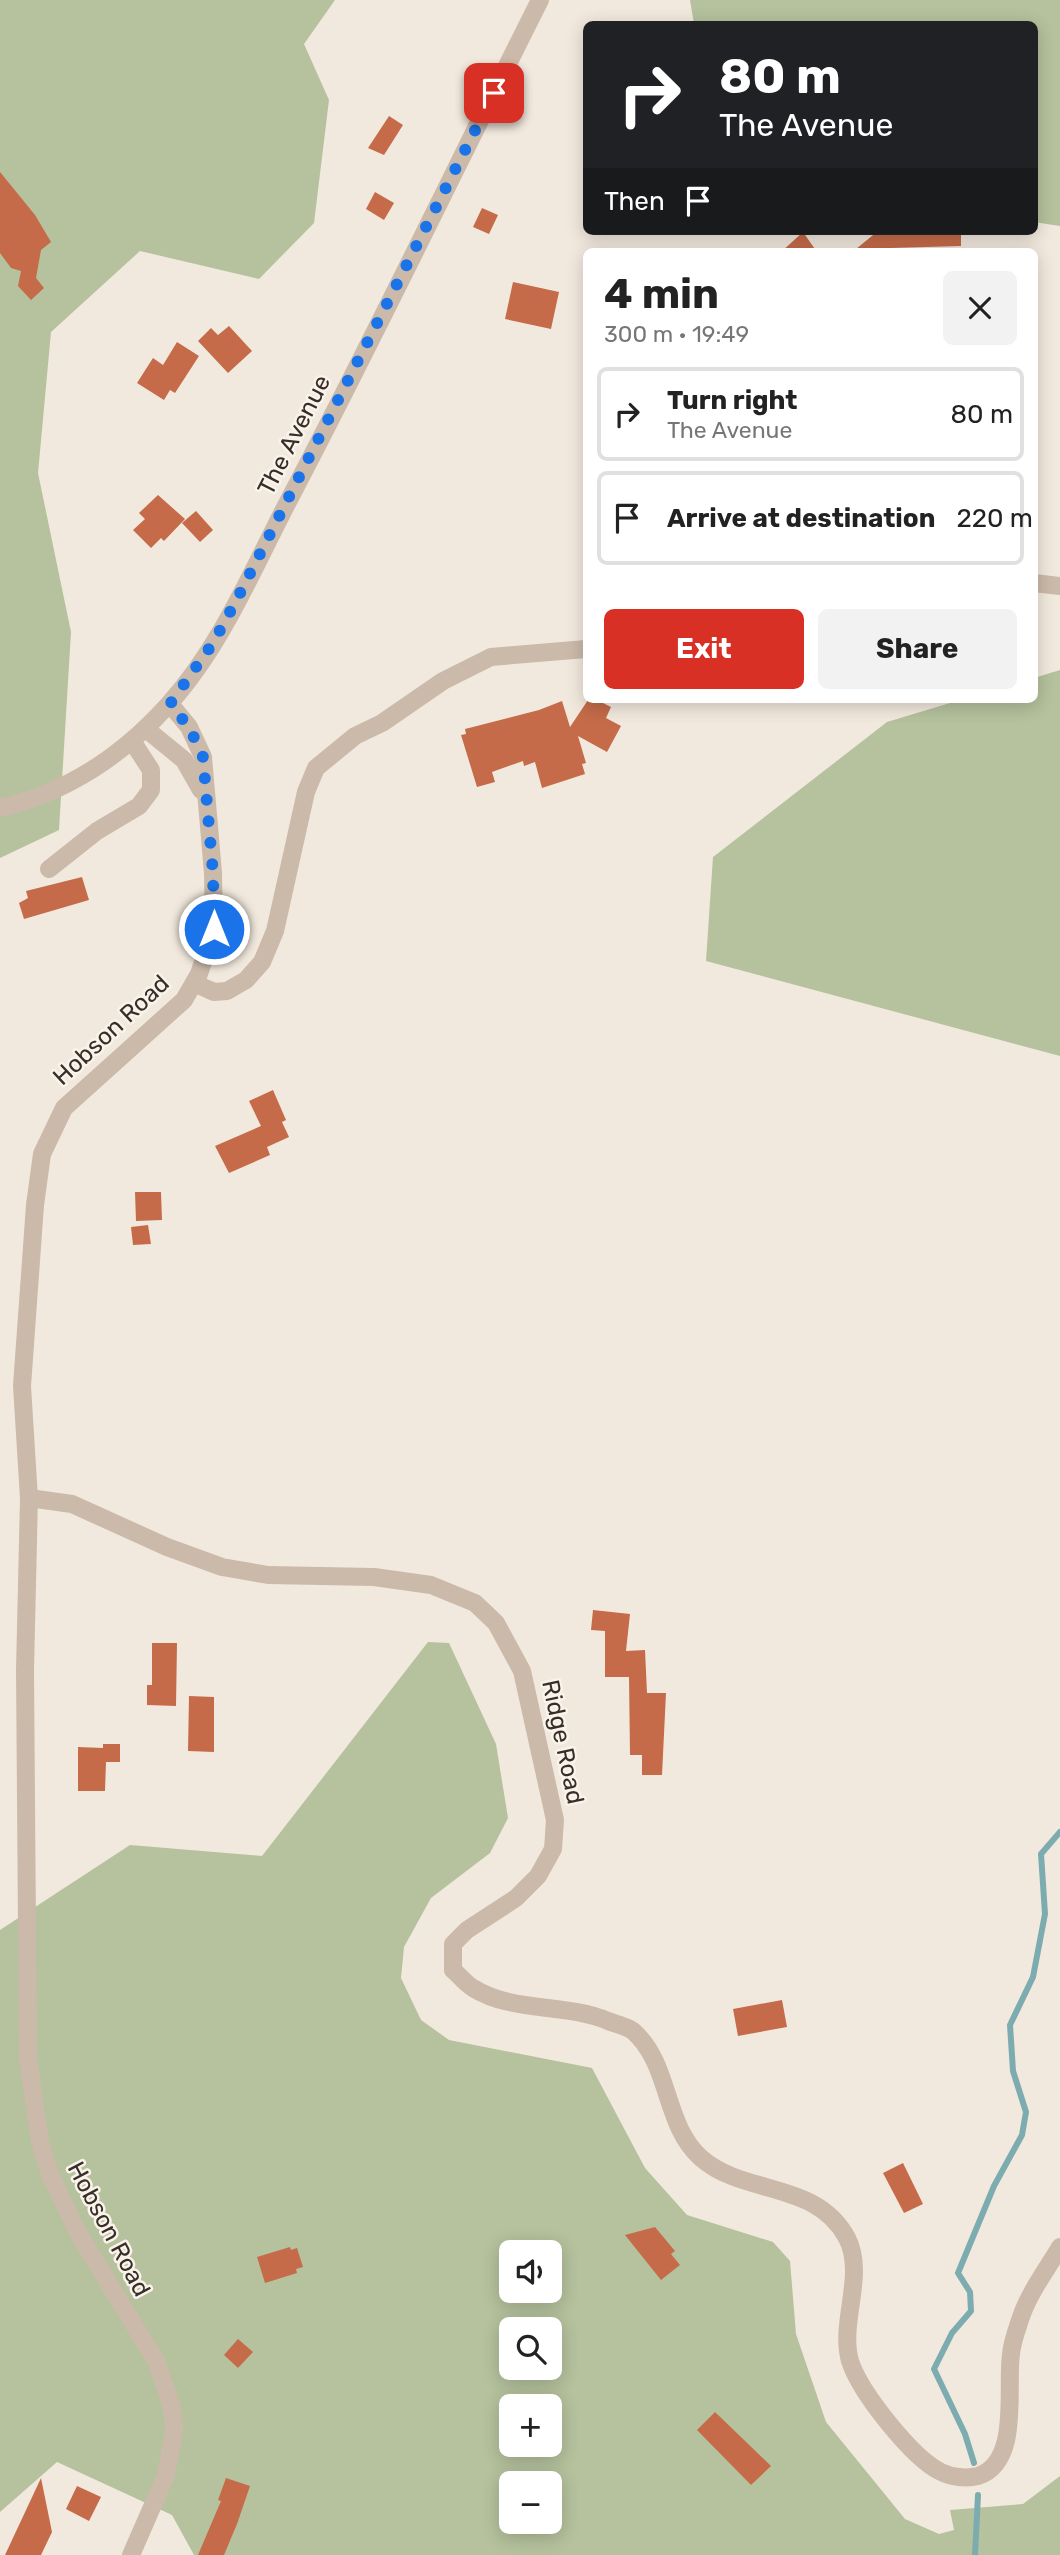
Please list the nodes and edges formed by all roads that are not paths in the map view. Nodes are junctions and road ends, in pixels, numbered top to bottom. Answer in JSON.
{"nodes":[{"id":1,"x":540,"y":0,"type":"edge"},
{"id":2,"x":1038,"y":583,"type":"edge"},
{"id":3,"x":1060,"y":586,"type":"edge"},
{"id":4,"x":583,"y":649,"type":"edge"},
{"id":5,"x":170,"y":704,"type":"junction"},
{"id":6,"x":146,"y":729,"type":"junction"},
{"id":7,"x":132,"y":741,"type":"junction"},
{"id":8,"x":205,"y":799,"type":"junction"},
{"id":9,"x":0,"y":808,"type":"edge"},
{"id":10,"x":49,"y":869,"type":"dead end"},
{"id":11,"x":194,"y":983,"type":"junction"},
{"id":12,"x":29,"y":1498,"type":"junction"},
{"id":13,"x":1060,"y":2247,"type":"edge"},
{"id":14,"x":131,"y":2555,"type":"edge"}],
"edges":[{"from":1,"to":5,"type":"street","name":"The Avenue"},
{"from":2,"to":3,"type":"street"},
{"from":4,"to":11,"type":"street"},
{"from":5,"to":6,"type":"street","name":"The Avenue"},
{"from":5,"to":8,"type":"street","name":"Hobson Road"},
{"from":6,"to":7,"type":"street","name":"The Avenue"},
{"from":6,"to":8,"type":"street","name":"Hobson Road"},
{"from":7,"to":9,"type":"street","name":"The Avenue"},
{"from":7,"to":10,"type":"street"},
{"from":8,"to":11,"type":"street","name":"Hobson Road"},
{"from":11,"to":12,"type":"street","name":"Hobson Road"},
{"from":12,"to":13,"type":"street","name":"Ridge Road"},
{"from":12,"to":14,"type":"street","name":"Hobson Road"}]}
